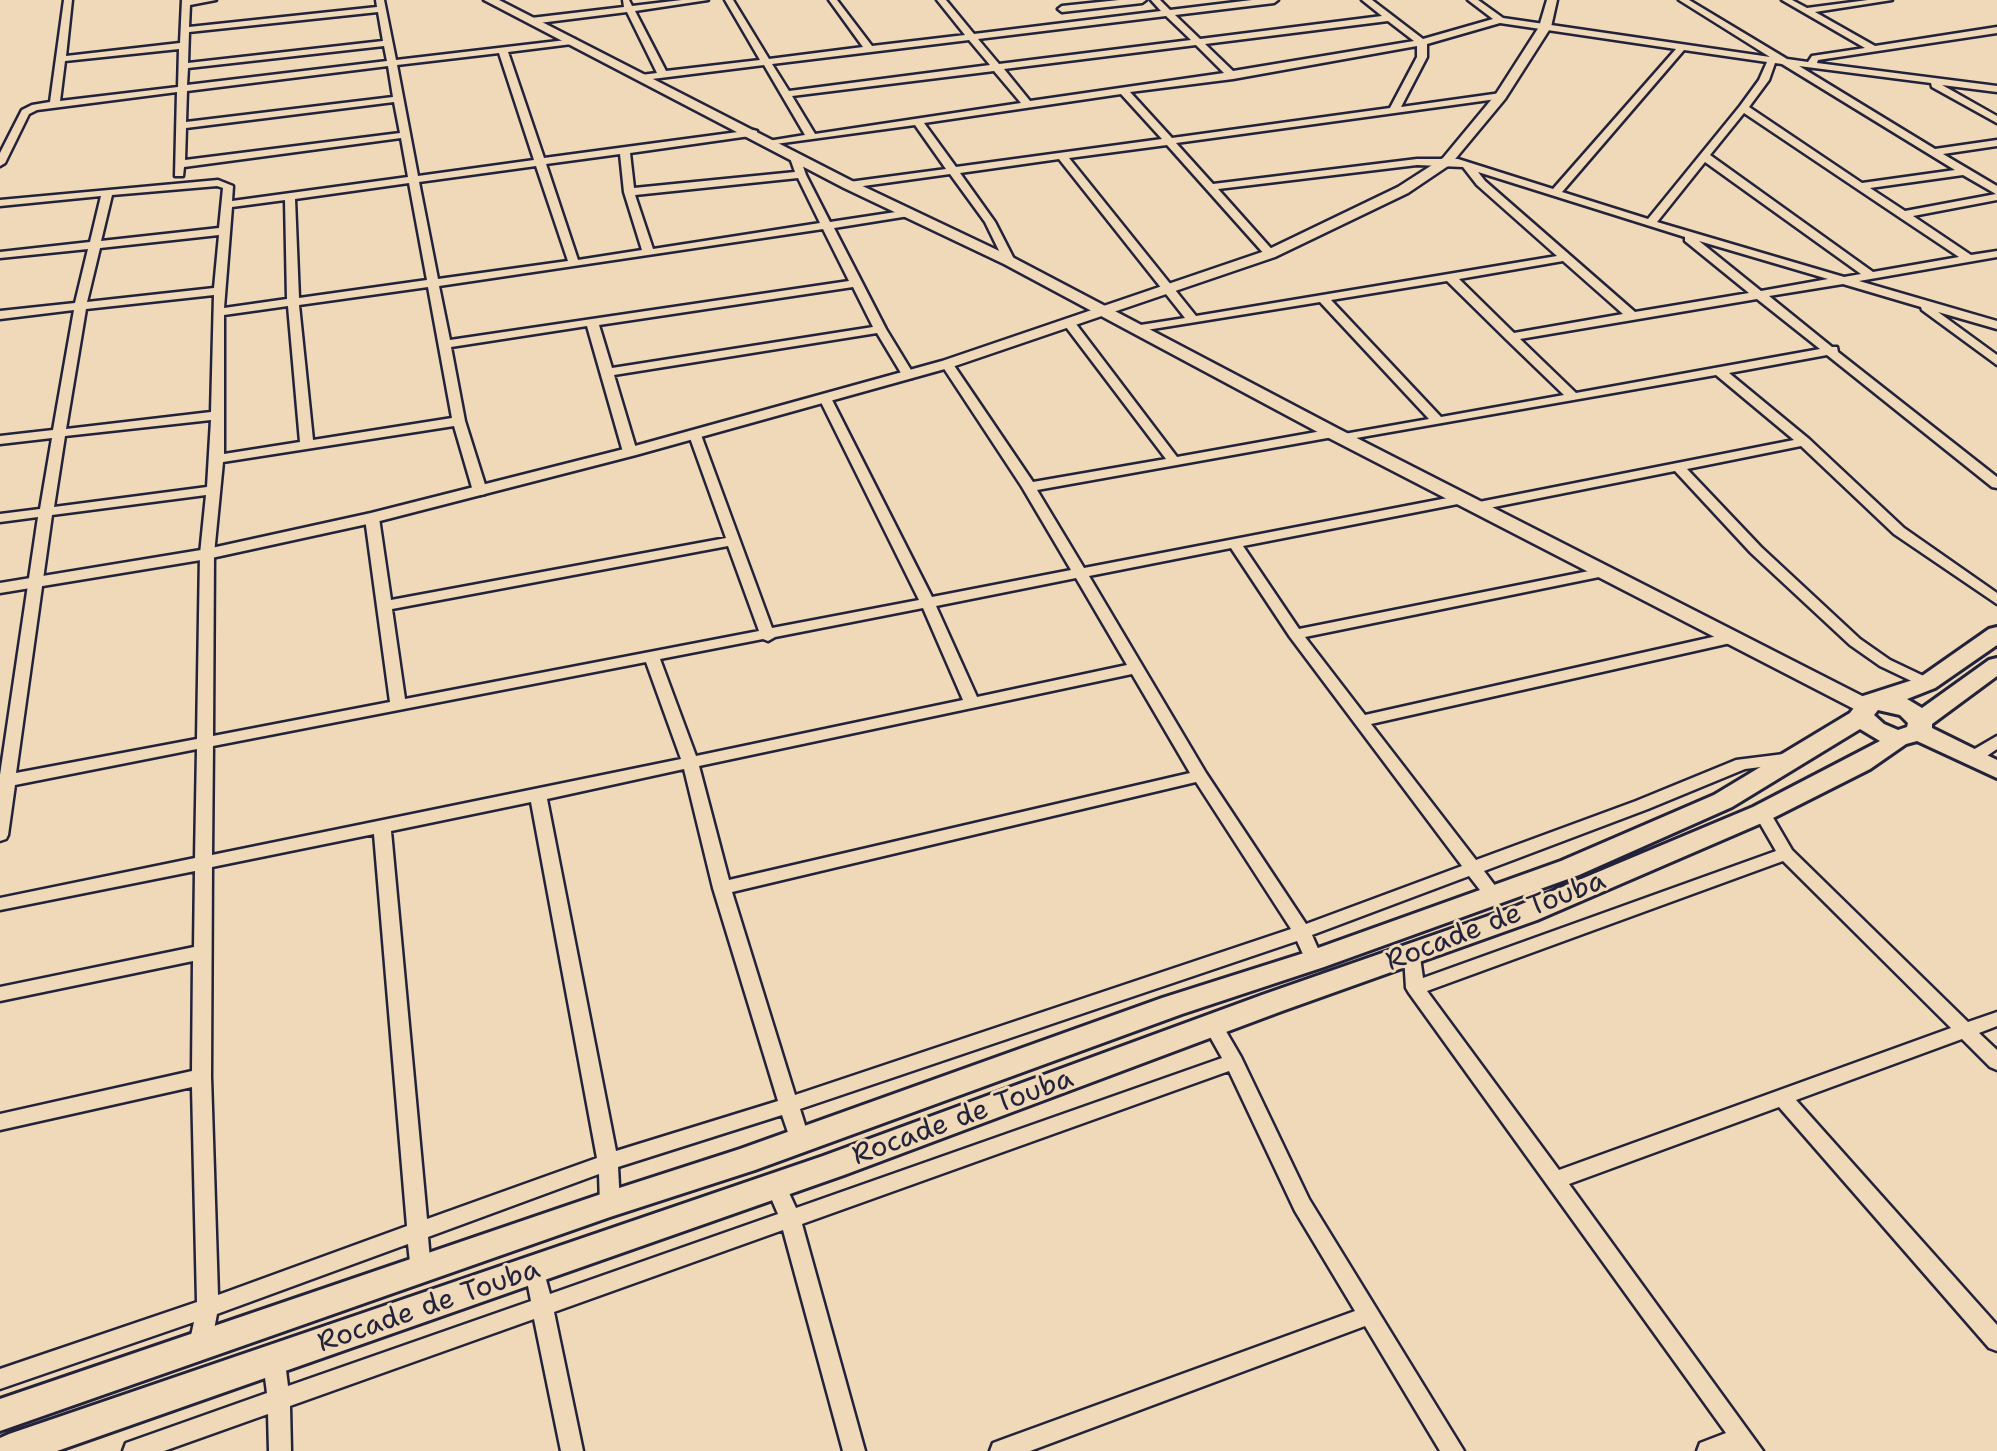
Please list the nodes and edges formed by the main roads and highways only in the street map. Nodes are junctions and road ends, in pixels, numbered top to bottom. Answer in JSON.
{"nodes":[{"id":1,"x":491,"y":0,"type":"edge"},
{"id":2,"x":1997,"y":634,"type":"edge"},
{"id":3,"x":1997,"y":666,"type":"edge"},
{"id":4,"x":1869,"y":708,"type":"junction"},
{"id":5,"x":1912,"y":730,"type":"junction"},
{"id":6,"x":1997,"y":770,"type":"edge"},
{"id":7,"x":0,"y":1415,"type":"edge"},
{"id":8,"x":9,"y":1451,"type":"edge"}],
"edges":[{"from":1,"to":4,"type":"main road"},
{"from":2,"to":4,"type":"main road","name":"Rocade de Touba"},
{"from":3,"to":5,"type":"main road","name":"Rocade de Touba"},
{"from":4,"to":5,"type":"main road"},
{"from":4,"to":5,"type":"main road"},
{"from":4,"to":7,"type":"main road","name":"Rocade de Touba"},
{"from":5,"to":6,"type":"main road"},
{"from":5,"to":8,"type":"main road","name":"Rocade de Touba"}]}
